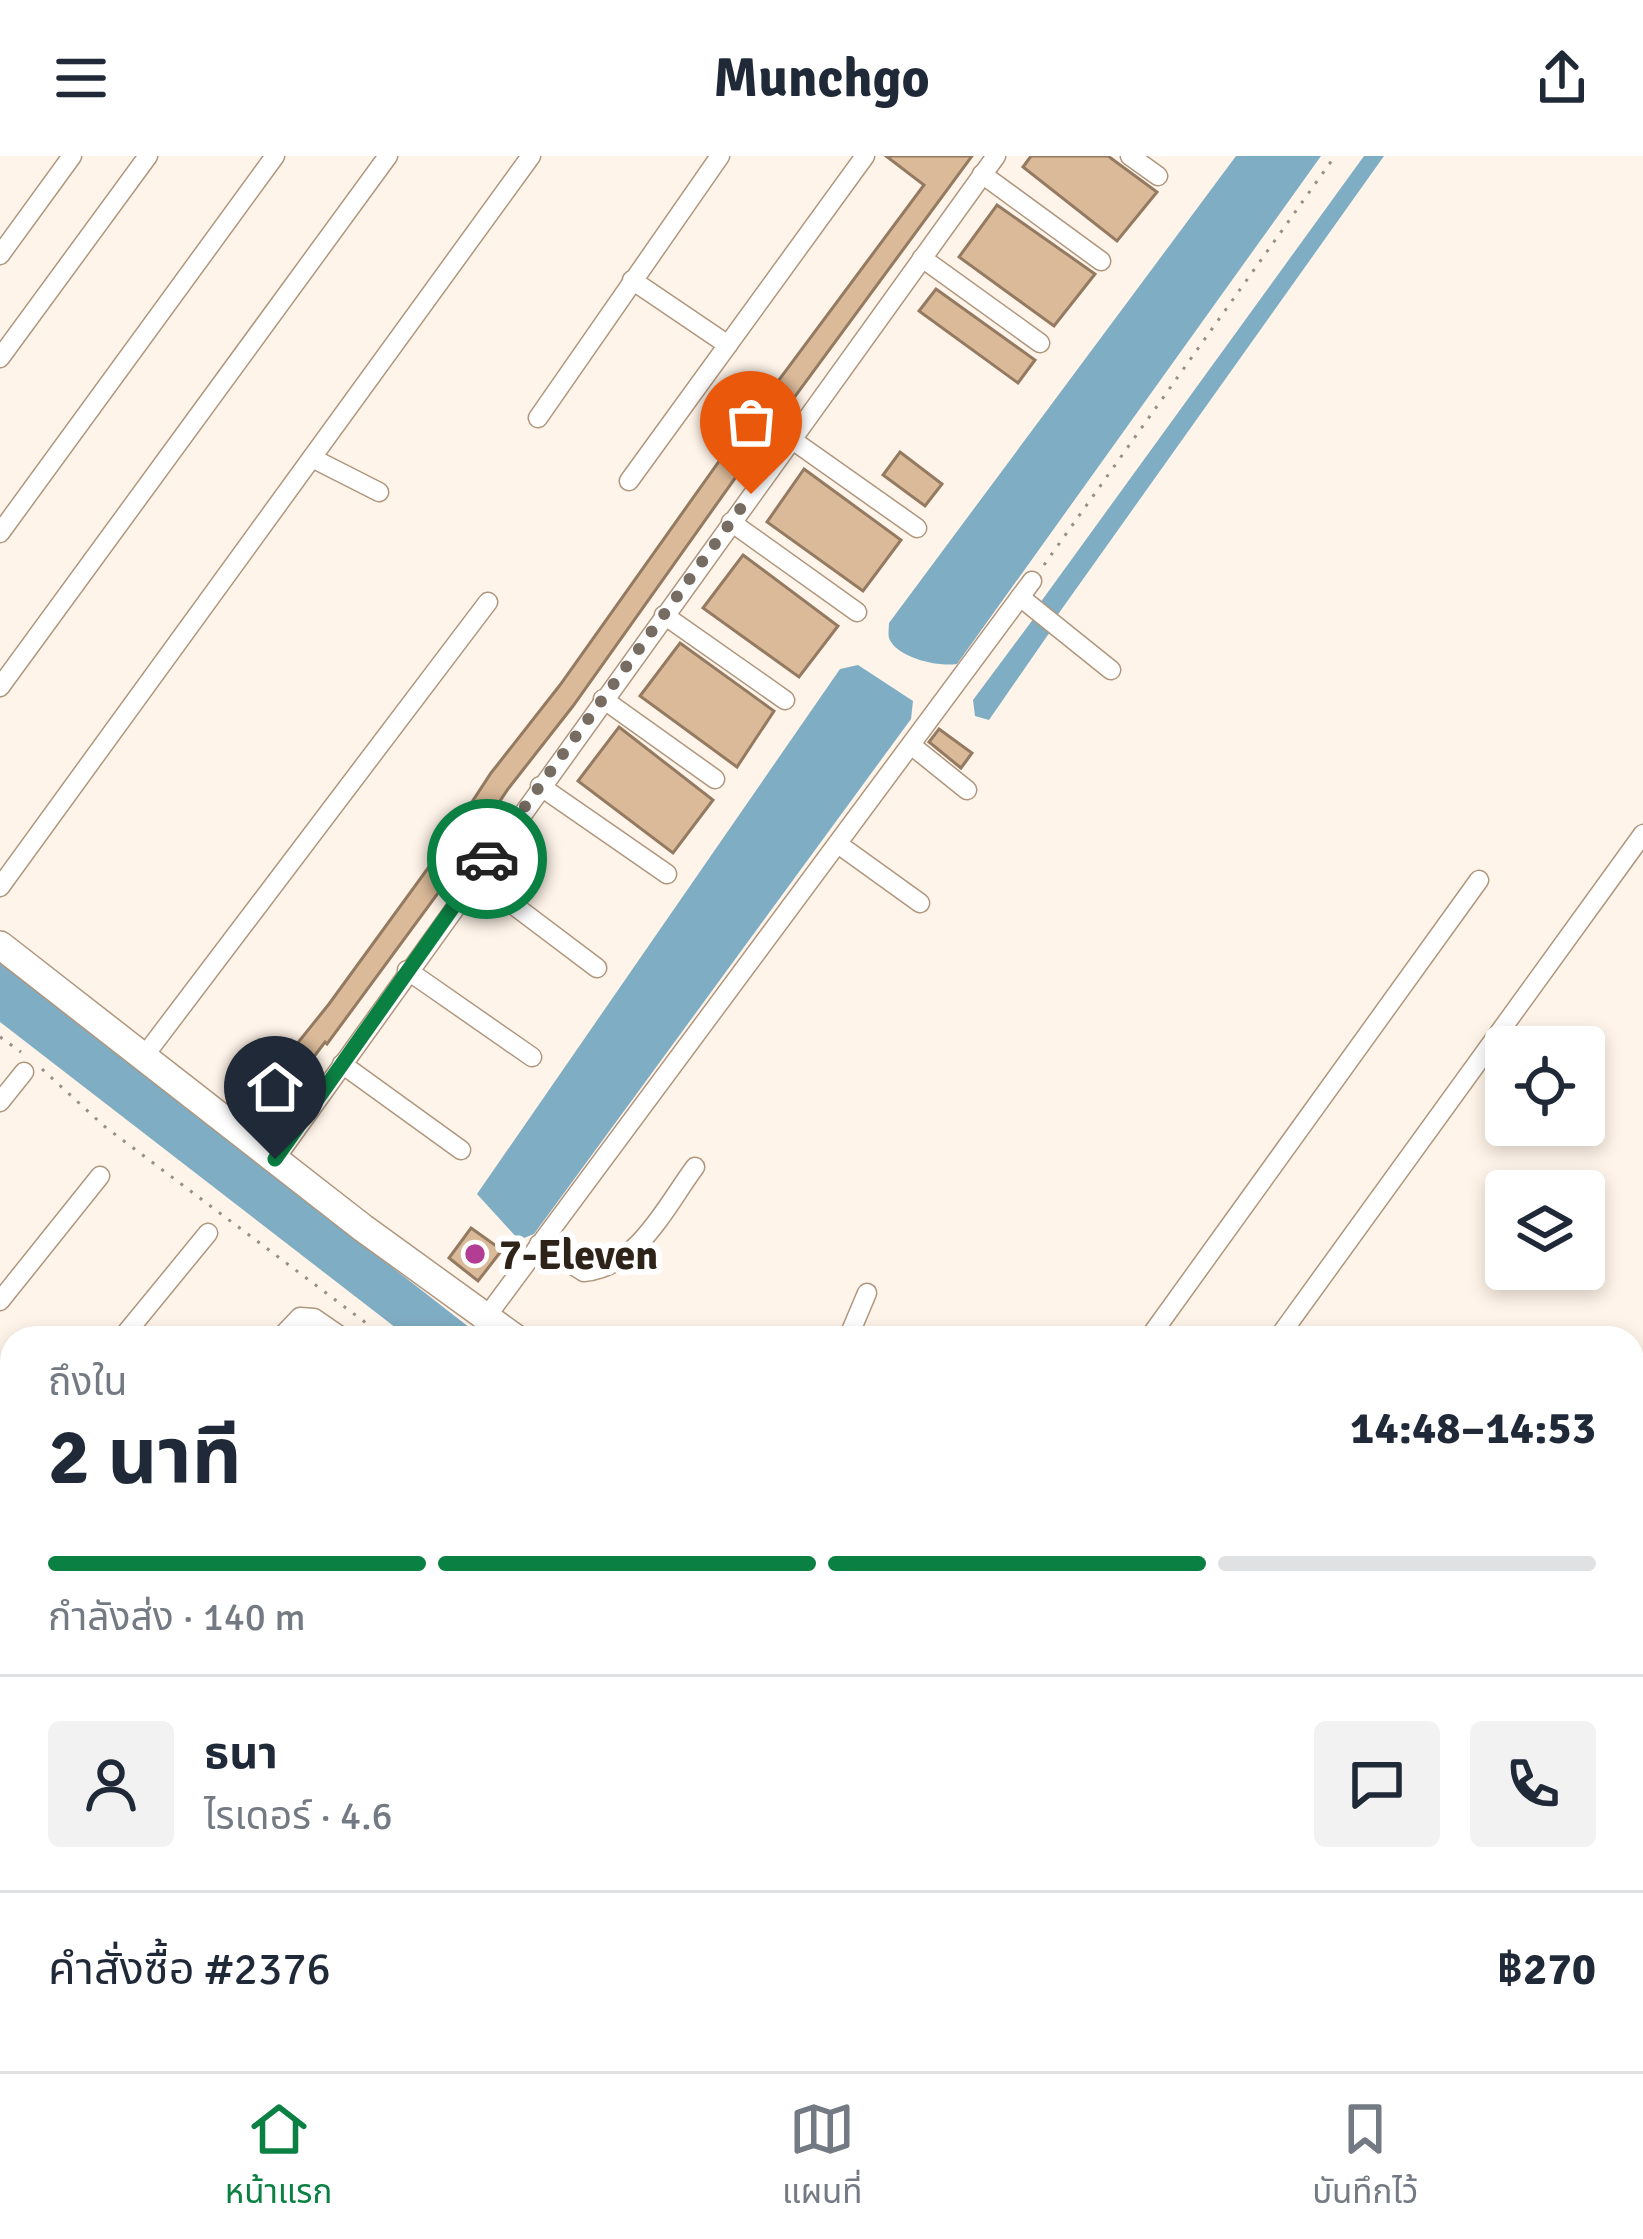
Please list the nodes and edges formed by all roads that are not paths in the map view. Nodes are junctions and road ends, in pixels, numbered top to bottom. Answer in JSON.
{"nodes":[{"id":1,"x":72,"y":156,"type":"edge"},
{"id":2,"x":148,"y":156,"type":"edge"},
{"id":3,"x":274,"y":156,"type":"edge"},
{"id":4,"x":388,"y":156,"type":"edge"},
{"id":5,"x":531,"y":156,"type":"edge"},
{"id":6,"x":720,"y":156,"type":"edge"},
{"id":7,"x":995,"y":156,"type":"edge"},
{"id":8,"x":1130,"y":156,"type":"edge"},
{"id":9,"x":859,"y":158,"type":"edge"},
{"id":10,"x":982,"y":174,"type":"junction"},
{"id":11,"x":1157,"y":176,"type":"dead end"},
{"id":12,"x":0,"y":255,"type":"edge"},
{"id":13,"x":922,"y":258,"type":"junction"},
{"id":14,"x":1101,"y":261,"type":"dead end"},
{"id":15,"x":632,"y":280,"type":"junction"},
{"id":16,"x":1040,"y":343,"type":"dead end"},
{"id":17,"x":728,"y":345,"type":"junction"},
{"id":18,"x":0,"y":358,"type":"edge"},
{"id":19,"x":538,"y":418,"type":"dead end"},
{"id":20,"x":790,"y":439,"type":"junction"},
{"id":21,"x":312,"y":458,"type":"junction"},
{"id":22,"x":629,"y":481,"type":"dead end"},
{"id":23,"x":379,"y":492,"type":"dead end"},
{"id":24,"x":731,"y":522,"type":"junction"},
{"id":25,"x":916,"y":529,"type":"dead end"},
{"id":26,"x":0,"y":533,"type":"edge"},
{"id":27,"x":488,"y":602,"type":"dead end"},
{"id":28,"x":857,"y":612,"type":"dead end"},
{"id":29,"x":664,"y":615,"type":"junction"},
{"id":30,"x":1111,"y":670,"type":"dead end"},
{"id":31,"x":0,"y":688,"type":"edge"},
{"id":32,"x":603,"y":700,"type":"junction"},
{"id":33,"x":785,"y":700,"type":"dead end"},
{"id":34,"x":911,"y":746,"type":"junction"},
{"id":35,"x":715,"y":779,"type":"dead end"},
{"id":36,"x":540,"y":786,"type":"junction"},
{"id":37,"x":967,"y":790,"type":"dead end"},
{"id":38,"x":1643,"y":834,"type":"edge"},
{"id":39,"x":838,"y":844,"type":"junction"},
{"id":40,"x":667,"y":874,"type":"dead end"},
{"id":41,"x":475,"y":876,"type":"junction"},
{"id":42,"x":1479,"y":880,"type":"dead end"},
{"id":43,"x":0,"y":887,"type":"edge"},
{"id":44,"x":920,"y":903,"type":"dead end"},
{"id":45,"x":0,"y":944,"type":"edge"},
{"id":46,"x":597,"y":968,"type":"dead end"},
{"id":47,"x":407,"y":970,"type":"junction"},
{"id":48,"x":145,"y":1055,"type":"junction"},
{"id":49,"x":532,"y":1057,"type":"dead end"},
{"id":50,"x":343,"y":1064,"type":"junction"},
{"id":51,"x":24,"y":1072,"type":"dead end"},
{"id":52,"x":1,"y":1100,"type":"edge"},
{"id":53,"x":461,"y":1150,"type":"dead end"},
{"id":54,"x":275,"y":1159,"type":"junction"},
{"id":55,"x":694,"y":1166,"type":"dead end"},
{"id":56,"x":100,"y":1176,"type":"dead end"},
{"id":57,"x":208,"y":1233,"type":"dead end"},
{"id":58,"x":539,"y":1244,"type":"junction"},
{"id":59,"x":867,"y":1293,"type":"dead end"},
{"id":60,"x":0,"y":1301,"type":"edge"},
{"id":61,"x":487,"y":1316,"type":"junction"},
{"id":62,"x":132,"y":1326,"type":"edge"},
{"id":63,"x":291,"y":1326,"type":"edge"},
{"id":64,"x":326,"y":1326,"type":"edge"},
{"id":65,"x":500,"y":1326,"type":"edge"},
{"id":66,"x":853,"y":1326,"type":"edge"},
{"id":67,"x":1158,"y":1326,"type":"edge"},
{"id":68,"x":1288,"y":1326,"type":"edge"}],
"edges":[{"from":1,"to":12,"type":"street"},
{"from":2,"to":18,"type":"street"},
{"from":3,"to":26,"type":"street"},
{"from":4,"to":31,"type":"street"},
{"from":5,"to":21,"type":"street"},
{"from":6,"to":15,"type":"street"},
{"from":7,"to":10,"type":"street"},
{"from":8,"to":11,"type":"street"},
{"from":9,"to":17,"type":"street"},
{"from":10,"to":13,"type":"street"},
{"from":10,"to":14,"type":"street"},
{"from":13,"to":16,"type":"street"},
{"from":13,"to":20,"type":"street"},
{"from":15,"to":17,"type":"street"},
{"from":15,"to":19,"type":"street"},
{"from":17,"to":22,"type":"street"},
{"from":20,"to":24,"type":"street"},
{"from":20,"to":25,"type":"street"},
{"from":21,"to":23,"type":"street"},
{"from":21,"to":43,"type":"street"},
{"from":24,"to":28,"type":"street"},
{"from":24,"to":29,"type":"street"},
{"from":27,"to":48,"type":"street"},
{"from":29,"to":32,"type":"street"},
{"from":29,"to":33,"type":"street"},
{"from":30,"to":34,"type":"street"},
{"from":32,"to":35,"type":"street"},
{"from":32,"to":36,"type":"street"},
{"from":34,"to":37,"type":"street"},
{"from":34,"to":39,"type":"street"},
{"from":36,"to":40,"type":"street"},
{"from":36,"to":41,"type":"street"},
{"from":38,"to":68,"type":"street"},
{"from":39,"to":44,"type":"street"},
{"from":39,"to":58,"type":"street"},
{"from":41,"to":46,"type":"street"},
{"from":41,"to":47,"type":"street"},
{"from":42,"to":67,"type":"street"},
{"from":45,"to":48,"type":"street"},
{"from":47,"to":49,"type":"street"},
{"from":47,"to":50,"type":"street"},
{"from":48,"to":54,"type":"street"},
{"from":50,"to":53,"type":"street"},
{"from":50,"to":54,"type":"street"},
{"from":51,"to":52,"type":"street"},
{"from":54,"to":61,"type":"street"},
{"from":55,"to":58,"type":"street"},
{"from":56,"to":60,"type":"street"},
{"from":57,"to":62,"type":"street"},
{"from":58,"to":61,"type":"street"},
{"from":59,"to":66,"type":"street"},
{"from":61,"to":65,"type":"street"},
{"from":63,"to":64,"type":"street"}]}
